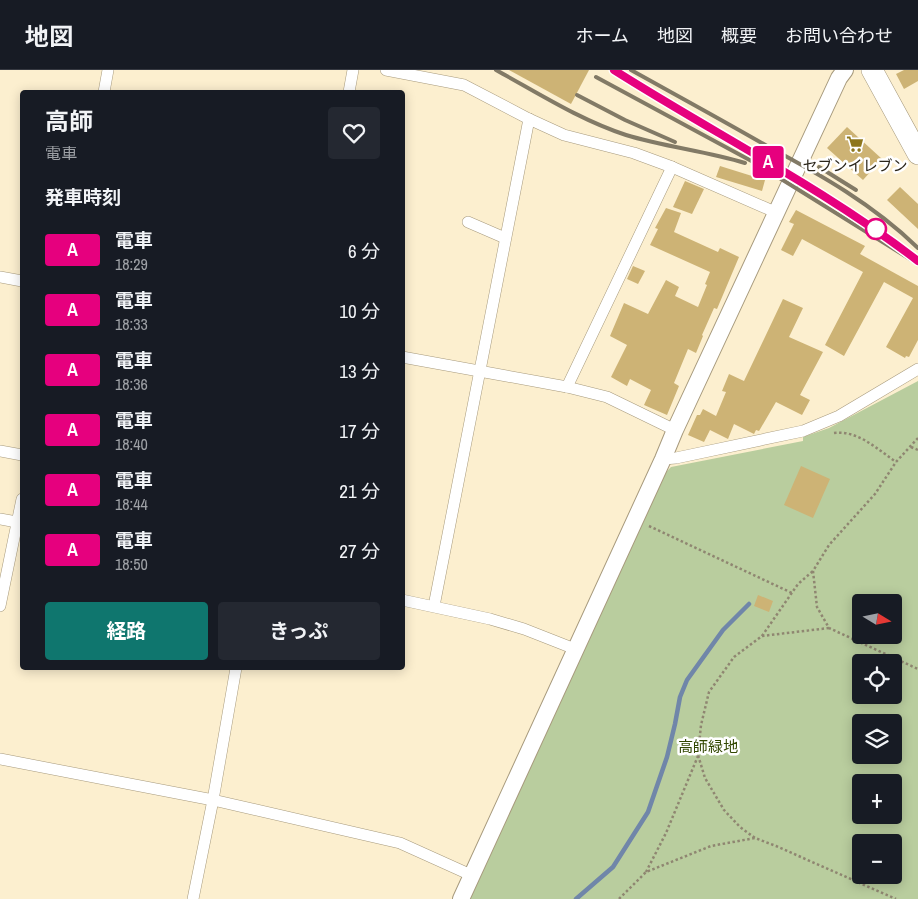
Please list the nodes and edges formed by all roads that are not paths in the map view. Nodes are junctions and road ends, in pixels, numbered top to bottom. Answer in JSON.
{"nodes":[{"id":1,"x":108,"y":70,"type":"edge"},
{"id":2,"x":353,"y":70,"type":"edge"},
{"id":3,"x":386,"y":70,"type":"edge"},
{"id":4,"x":845,"y":70,"type":"edge"},
{"id":5,"x":877,"y":72,"type":"edge"},
{"id":6,"x":104,"y":90,"type":"edge"},
{"id":7,"x":349,"y":90,"type":"edge"},
{"id":8,"x":529,"y":119,"type":"junction"},
{"id":9,"x":918,"y":154,"type":"edge"},
{"id":10,"x":672,"y":167,"type":"junction"},
{"id":11,"x":776,"y":212,"type":"junction"},
{"id":12,"x":468,"y":222,"type":"dead end"},
{"id":13,"x":505,"y":238,"type":"junction"},
{"id":14,"x":0,"y":277,"type":"edge"},
{"id":15,"x":20,"y":281,"type":"edge"},
{"id":16,"x":405,"y":358,"type":"edge"},
{"id":17,"x":918,"y":370,"type":"edge"},
{"id":18,"x":479,"y":372,"type":"junction"},
{"id":19,"x":567,"y":387,"type":"junction"},
{"id":20,"x":675,"y":430,"type":"junction"},
{"id":21,"x":0,"y":450,"type":"edge"},
{"id":22,"x":20,"y":455,"type":"edge"},
{"id":23,"x":663,"y":459,"type":"junction"},
{"id":24,"x":0,"y":519,"type":"edge"},
{"id":25,"x":20,"y":523,"type":"edge"},
{"id":26,"x":405,"y":601,"type":"edge"},
{"id":27,"x":0,"y":606,"type":"edge"},
{"id":28,"x":434,"y":606,"type":"junction"},
{"id":29,"x":575,"y":649,"type":"junction"},
{"id":30,"x":236,"y":670,"type":"edge"},
{"id":31,"x":0,"y":759,"type":"edge"},
{"id":32,"x":213,"y":800,"type":"junction"},
{"id":33,"x":471,"y":875,"type":"junction"},
{"id":34,"x":193,"y":899,"type":"edge"},
{"id":35,"x":461,"y":899,"type":"edge"}],
"edges":[{"from":1,"to":6,"type":"street"},
{"from":2,"to":7,"type":"street"},
{"from":3,"to":8,"type":"street"},
{"from":4,"to":11,"type":"street"},
{"from":5,"to":9,"type":"highway"},
{"from":8,"to":10,"type":"street"},
{"from":8,"to":13,"type":"street"},
{"from":10,"to":11,"type":"street"},
{"from":10,"to":19,"type":"street"},
{"from":11,"to":20,"type":"street"},
{"from":12,"to":13,"type":"street"},
{"from":13,"to":18,"type":"street"},
{"from":14,"to":15,"type":"street"},
{"from":16,"to":18,"type":"street"},
{"from":17,"to":23,"type":"street"},
{"from":18,"to":19,"type":"street"},
{"from":18,"to":28,"type":"street"},
{"from":19,"to":20,"type":"street"},
{"from":20,"to":23,"type":"street"},
{"from":21,"to":22,"type":"street"},
{"from":23,"to":29,"type":"street"},
{"from":24,"to":25,"type":"street"},
{"from":25,"to":27,"type":"street"},
{"from":26,"to":28,"type":"street"},
{"from":28,"to":29,"type":"street"},
{"from":29,"to":33,"type":"street"},
{"from":30,"to":32,"type":"street"},
{"from":31,"to":32,"type":"street"},
{"from":32,"to":33,"type":"street"},
{"from":32,"to":34,"type":"street"},
{"from":33,"to":35,"type":"street"}]}
